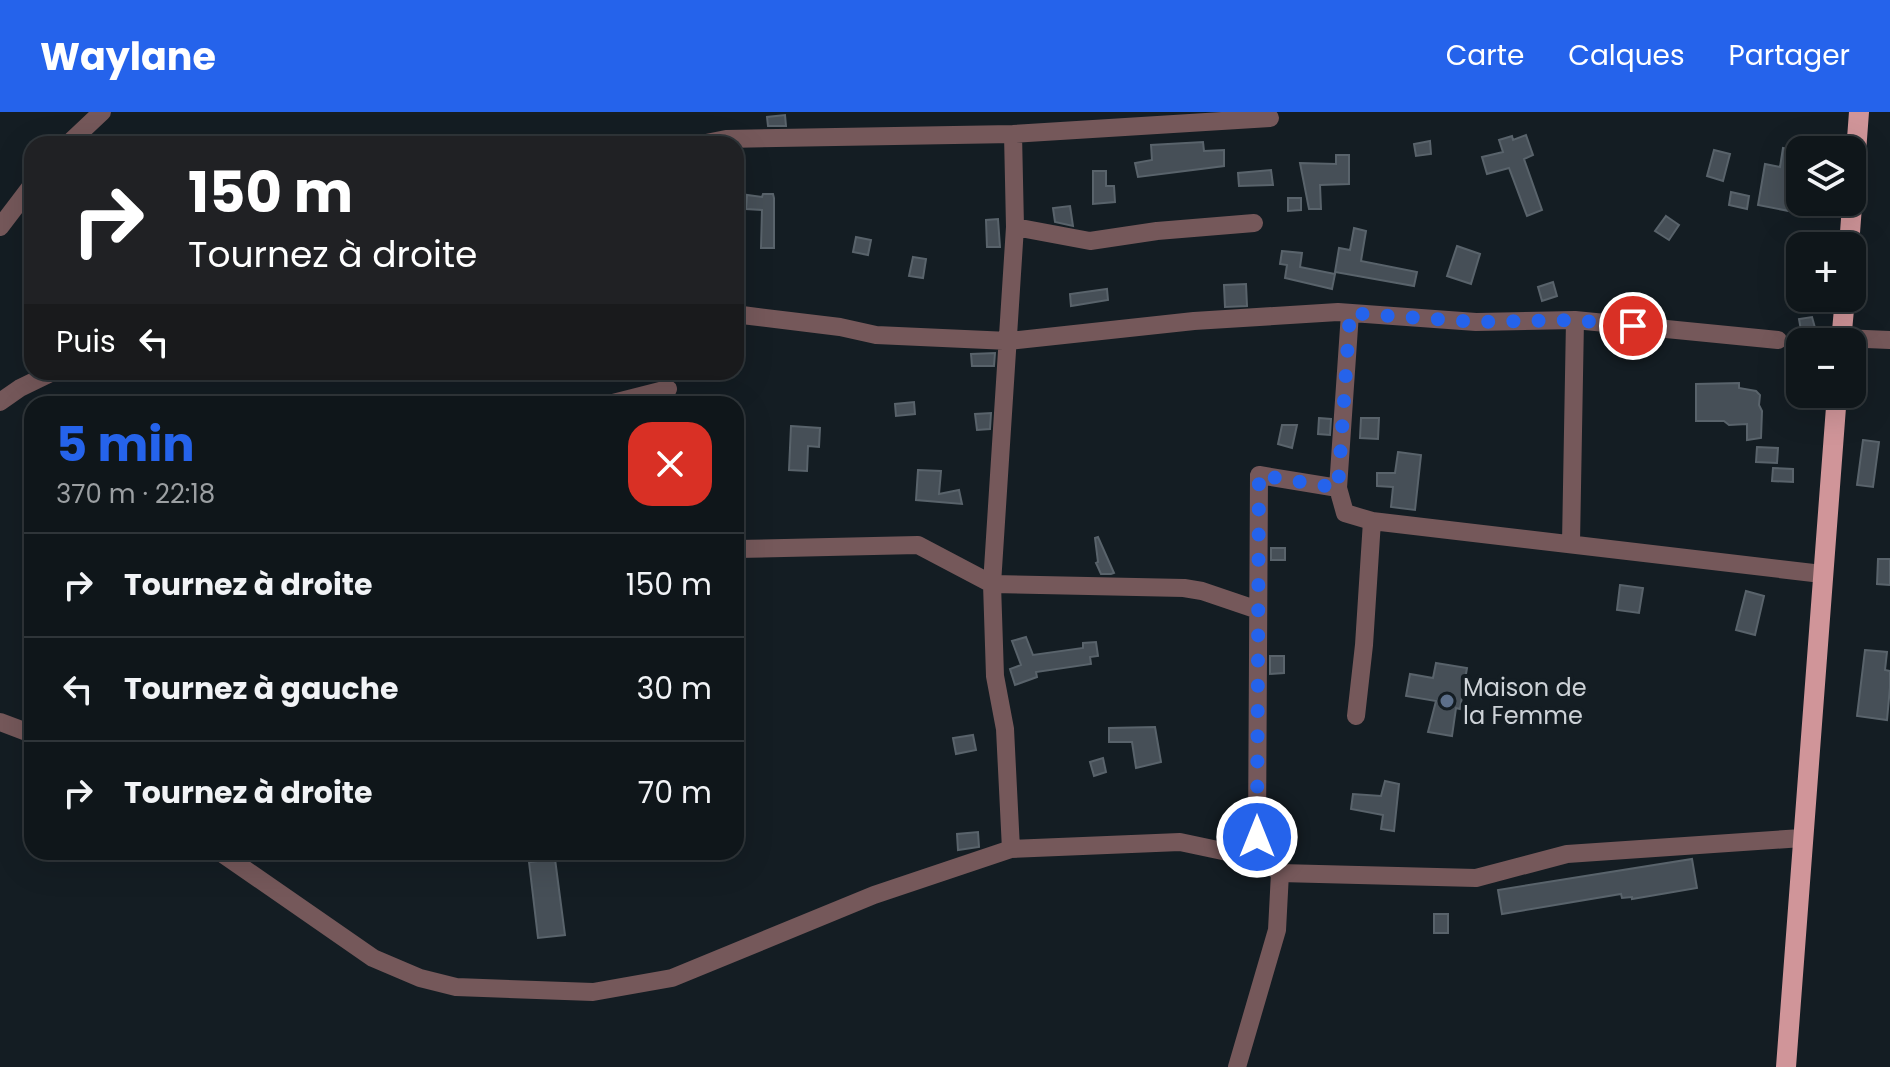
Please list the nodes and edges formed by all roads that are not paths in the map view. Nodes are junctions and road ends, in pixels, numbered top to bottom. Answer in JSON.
{"nodes":[{"id":1,"x":102,"y":112,"type":"edge"},
{"id":2,"x":1859,"y":112,"type":"edge"},
{"id":3,"x":1270,"y":118,"type":"dead end"},
{"id":4,"x":1013,"y":134,"type":"junction"},
{"id":5,"x":76,"y":136,"type":"edge"},
{"id":6,"x":744,"y":139,"type":"edge"},
{"id":7,"x":24,"y":196,"type":"edge"},
{"id":8,"x":1254,"y":223,"type":"dead end"},
{"id":9,"x":0,"y":227,"type":"edge"},
{"id":10,"x":1015,"y":227,"type":"junction"},
{"id":11,"x":1850,"y":232,"type":"edge"},
{"id":12,"x":1350,"y":313,"type":"junction"},
{"id":13,"x":744,"y":315,"type":"edge"},
{"id":14,"x":1575,"y":320,"type":"junction"},
{"id":15,"x":1778,"y":340,"type":"dead end"},
{"id":16,"x":1866,"y":340,"type":"edge"},
{"id":17,"x":1890,"y":340,"type":"edge"},
{"id":18,"x":1009,"y":341,"type":"junction"},
{"id":19,"x":36,"y":380,"type":"edge"},
{"id":20,"x":668,"y":389,"type":"dead end"},
{"id":21,"x":640,"y":396,"type":"edge"},
{"id":22,"x":0,"y":402,"type":"edge"},
{"id":23,"x":1836,"y":408,"type":"edge"},
{"id":24,"x":1338,"y":488,"type":"junction"},
{"id":25,"x":1372,"y":521,"type":"junction"},
{"id":26,"x":1571,"y":543,"type":"junction"},
{"id":27,"x":744,"y":549,"type":"edge"},
{"id":28,"x":1822,"y":574,"type":"junction"},
{"id":29,"x":992,"y":584,"type":"junction"},
{"id":30,"x":1258,"y":610,"type":"junction"},
{"id":31,"x":1356,"y":716,"type":"dead end"},
{"id":32,"x":0,"y":722,"type":"edge"},
{"id":33,"x":24,"y":731,"type":"edge"},
{"id":34,"x":1802,"y":838,"type":"junction"},
{"id":35,"x":1011,"y":849,"type":"junction"},
{"id":36,"x":232,"y":860,"type":"edge"},
{"id":37,"x":1265,"y":860,"type":"junction"},
{"id":38,"x":1280,"y":873,"type":"junction"},
{"id":39,"x":1237,"y":1067,"type":"edge"},
{"id":40,"x":1786,"y":1067,"type":"edge"}],
"edges":[{"from":1,"to":5,"type":"street"},
{"from":2,"to":11,"type":"main road"},
{"from":3,"to":4,"type":"street"},
{"from":4,"to":6,"type":"street"},
{"from":4,"to":10,"type":"street"},
{"from":7,"to":9,"type":"street"},
{"from":8,"to":10,"type":"street"},
{"from":10,"to":18,"type":"street"},
{"from":12,"to":14,"type":"street"},
{"from":12,"to":18,"type":"street"},
{"from":12,"to":24,"type":"street"},
{"from":13,"to":18,"type":"street"},
{"from":14,"to":15,"type":"street"},
{"from":14,"to":26,"type":"street"},
{"from":16,"to":17,"type":"street"},
{"from":18,"to":29,"type":"street"},
{"from":19,"to":22,"type":"street"},
{"from":20,"to":21,"type":"street"},
{"from":23,"to":28,"type":"main road"},
{"from":24,"to":25,"type":"street"},
{"from":24,"to":30,"type":"street"},
{"from":25,"to":26,"type":"street"},
{"from":25,"to":31,"type":"street"},
{"from":26,"to":28,"type":"street"},
{"from":27,"to":29,"type":"street"},
{"from":28,"to":34,"type":"main road"},
{"from":29,"to":30,"type":"street"},
{"from":29,"to":35,"type":"street"},
{"from":30,"to":37,"type":"street"},
{"from":32,"to":33,"type":"street"},
{"from":34,"to":38,"type":"street"},
{"from":34,"to":40,"type":"main road"},
{"from":35,"to":36,"type":"street"},
{"from":35,"to":37,"type":"street"},
{"from":37,"to":38,"type":"street"},
{"from":38,"to":39,"type":"street"}]}
